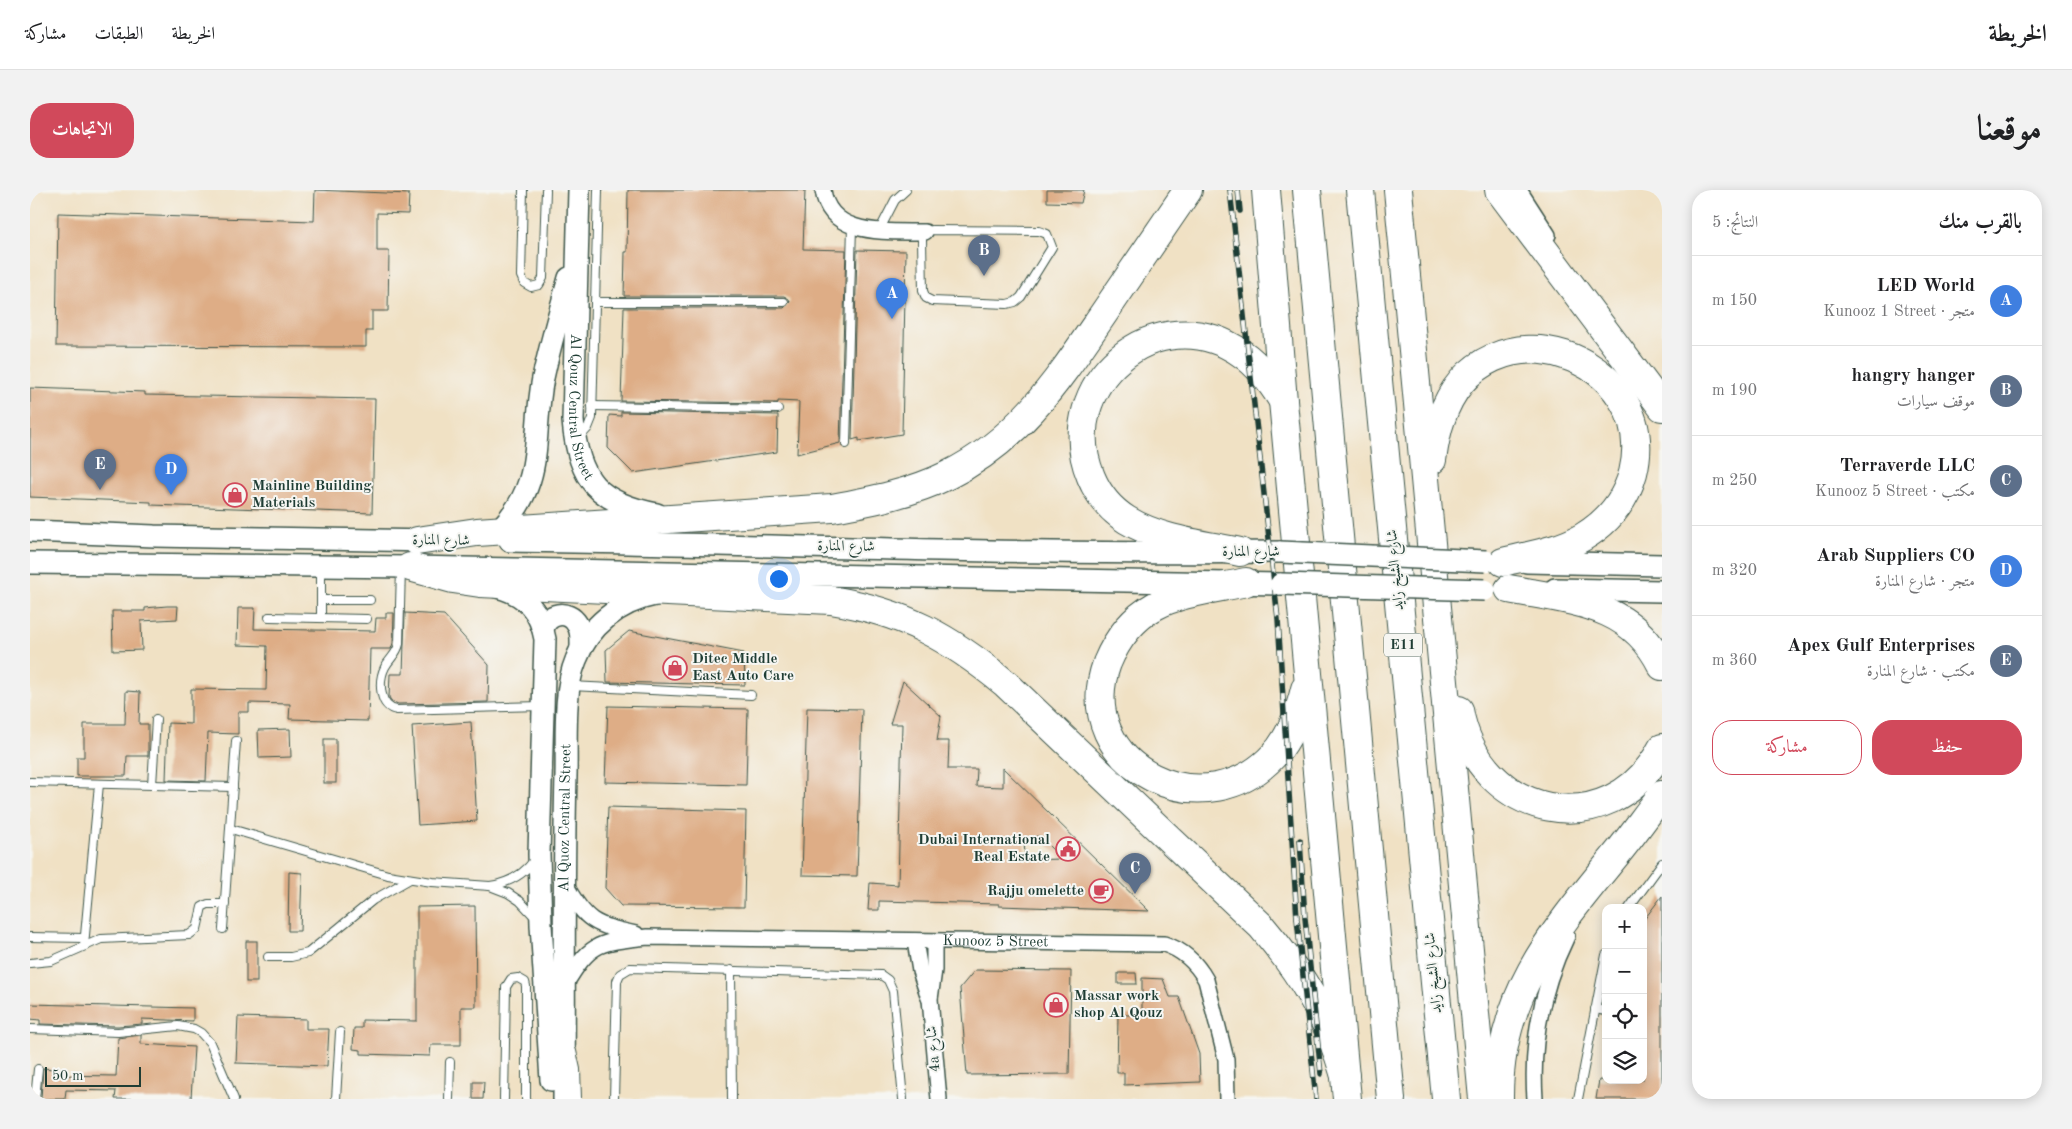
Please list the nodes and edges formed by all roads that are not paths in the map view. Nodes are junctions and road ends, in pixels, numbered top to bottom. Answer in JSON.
{"nodes":[{"id":1,"x":523,"y":190,"type":"edge"},
{"id":2,"x":546,"y":190,"type":"edge"},
{"id":3,"x":579,"y":190,"type":"edge"},
{"id":4,"x":598,"y":190,"type":"edge"},
{"id":5,"x":823,"y":190,"type":"edge"},
{"id":6,"x":906,"y":190,"type":"edge"},
{"id":7,"x":1188,"y":190,"type":"edge"},
{"id":8,"x":1266,"y":190,"type":"edge"},
{"id":9,"x":1307,"y":190,"type":"edge"},
{"id":10,"x":1360,"y":190,"type":"edge"},
{"id":11,"x":1398,"y":190,"type":"edge"},
{"id":12,"x":1500,"y":190,"type":"edge"},
{"id":13,"x":1519,"y":190,"type":"edge"},
{"id":14,"x":852,"y":226,"type":"junction"},
{"id":15,"x":878,"y":231,"type":"junction"},
{"id":16,"x":925,"y":232,"type":"junction"},
{"id":17,"x":579,"y":239,"type":"junction"},
{"id":18,"x":595,"y":302,"type":"junction"},
{"id":19,"x":784,"y":302,"type":"dead end"},
{"id":20,"x":1590,"y":310,"type":"junction"},
{"id":21,"x":1284,"y":401,"type":"junction"},
{"id":22,"x":592,"y":406,"type":"junction"},
{"id":23,"x":1662,"y":407,"type":"edge"},
{"id":24,"x":778,"y":409,"type":"dead end"},
{"id":25,"x":574,"y":442,"type":"junction"},
{"id":26,"x":846,"y":444,"type":"dead end"},
{"id":27,"x":1427,"y":499,"type":"junction"},
{"id":28,"x":672,"y":517,"type":"junction"},
{"id":29,"x":30,"y":531,"type":"edge"},
{"id":30,"x":498,"y":531,"type":"junction"},
{"id":31,"x":417,"y":540,"type":"junction"},
{"id":32,"x":1240,"y":552,"type":"junction"},
{"id":33,"x":1495,"y":561,"type":"junction"},
{"id":34,"x":30,"y":563,"type":"edge"},
{"id":35,"x":1662,"y":565,"type":"edge"},
{"id":36,"x":321,"y":566,"type":"junction"},
{"id":37,"x":406,"y":567,"type":"junction"},
{"id":38,"x":1246,"y":582,"type":"junction"},
{"id":39,"x":480,"y":583,"type":"junction"},
{"id":40,"x":1497,"y":590,"type":"junction"},
{"id":41,"x":1662,"y":591,"type":"edge"},
{"id":42,"x":670,"y":592,"type":"junction"},
{"id":43,"x":321,"y":600,"type":"junction"},
{"id":44,"x":370,"y":600,"type":"dead end"},
{"id":45,"x":269,"y":618,"type":"dead end"},
{"id":46,"x":321,"y":618,"type":"junction"},
{"id":47,"x":367,"y":619,"type":"dead end"},
{"id":48,"x":543,"y":629,"type":"junction"},
{"id":49,"x":581,"y":648,"type":"junction"},
{"id":50,"x":1442,"y":656,"type":"junction"},
{"id":51,"x":1662,"y":666,"type":"edge"},
{"id":52,"x":1309,"y":676,"type":"junction"},
{"id":53,"x":569,"y":686,"type":"junction"},
{"id":54,"x":751,"y":695,"type":"dead end"},
{"id":55,"x":542,"y":706,"type":"junction"},
{"id":56,"x":156,"y":719,"type":"dead end"},
{"id":57,"x":236,"y":741,"type":"dead end"},
{"id":58,"x":1662,"y":748,"type":"edge"},
{"id":59,"x":30,"y":782,"type":"edge"},
{"id":60,"x":99,"y":784,"type":"junction"},
{"id":61,"x":152,"y":785,"type":"junction"},
{"id":62,"x":233,"y":787,"type":"junction"},
{"id":63,"x":1662,"y":795,"type":"edge"},
{"id":64,"x":231,"y":829,"type":"junction"},
{"id":65,"x":1618,"y":853,"type":"junction"},
{"id":66,"x":539,"y":854,"type":"junction"},
{"id":67,"x":1662,"y":863,"type":"edge"},
{"id":68,"x":410,"y":879,"type":"junction"},
{"id":69,"x":564,"y":881,"type":"junction"},
{"id":70,"x":490,"y":886,"type":"junction"},
{"id":71,"x":225,"y":904,"type":"junction"},
{"id":72,"x":1632,"y":904,"type":"edge"},
{"id":73,"x":541,"y":925,"type":"junction"},
{"id":74,"x":223,"y":929,"type":"dead end"},
{"id":75,"x":30,"y":937,"type":"edge"},
{"id":76,"x":647,"y":937,"type":"junction"},
{"id":77,"x":915,"y":941,"type":"junction"},
{"id":78,"x":84,"y":942,"type":"junction"},
{"id":79,"x":934,"y":942,"type":"junction"},
{"id":80,"x":268,"y":957,"type":"dead end"},
{"id":81,"x":30,"y":963,"type":"edge"},
{"id":82,"x":731,"y":970,"type":"junction"},
{"id":83,"x":1602,"y":987,"type":"edge"},
{"id":84,"x":563,"y":988,"type":"junction"},
{"id":85,"x":930,"y":999,"type":"junction"},
{"id":86,"x":1595,"y":1009,"type":"junction"},
{"id":87,"x":1602,"y":1010,"type":"edge"},
{"id":88,"x":30,"y":1029,"type":"edge"},
{"id":89,"x":340,"y":1032,"type":"dead end"},
{"id":90,"x":564,"y":1036,"type":"junction"},
{"id":91,"x":450,"y":1062,"type":"dead end"},
{"id":92,"x":38,"y":1069,"type":"dead end"},
{"id":93,"x":1346,"y":1087,"type":"edge"},
{"id":94,"x":35,"y":1099,"type":"edge"},
{"id":95,"x":234,"y":1099,"type":"edge"},
{"id":96,"x":336,"y":1099,"type":"edge"},
{"id":97,"x":448,"y":1099,"type":"edge"},
{"id":98,"x":504,"y":1099,"type":"edge"},
{"id":99,"x":526,"y":1099,"type":"edge"},
{"id":100,"x":552,"y":1099,"type":"edge"},
{"id":101,"x":564,"y":1099,"type":"edge"},
{"id":102,"x":577,"y":1099,"type":"edge"},
{"id":103,"x":614,"y":1099,"type":"edge"},
{"id":104,"x":732,"y":1099,"type":"edge"},
{"id":105,"x":903,"y":1099,"type":"edge"},
{"id":106,"x":939,"y":1099,"type":"edge"},
{"id":107,"x":1227,"y":1099,"type":"edge"},
{"id":108,"x":1391,"y":1099,"type":"edge"},
{"id":109,"x":1446,"y":1099,"type":"edge"},
{"id":110,"x":1483,"y":1099,"type":"edge"},
{"id":111,"x":1499,"y":1099,"type":"edge"},
{"id":112,"x":1535,"y":1099,"type":"edge"},
{"id":113,"x":1578,"y":1099,"type":"edge"}],
"edges":[{"from":1,"to":2,"type":"lane"},
{"from":3,"to":17,"type":"main road","name":"Al Qouz Central Street"},
{"from":4,"to":18,"type":"lane"},
{"from":5,"to":14,"type":"street"},
{"from":6,"to":15,"type":"lane"},
{"from":7,"to":28,"type":"highway"},
{"from":8,"to":21,"type":"highway"},
{"from":9,"to":108,"type":"highway"},
{"from":10,"to":109,"type":"highway","name":"شارع الشيخ زايد","number":"E11"},
{"from":11,"to":27,"type":"highway"},
{"from":12,"to":20,"type":"highway"},
{"from":13,"to":20,"type":"street"},
{"from":14,"to":15,"type":"street"},
{"from":14,"to":26,"type":"lane"},
{"from":15,"to":16,"type":"street"},
{"from":16,"to":16,"type":"lane"},
{"from":17,"to":25,"type":"main road","name":"Al Qouz Central Street"},
{"from":17,"to":30,"type":"main road","name":"Al Qouz Central Street"},
{"from":18,"to":19,"type":"lane"},
{"from":18,"to":22,"type":"lane"},
{"from":20,"to":23,"type":"highway"},
{"from":21,"to":32,"type":"highway"},
{"from":21,"to":52,"type":"highway"},
{"from":22,"to":24,"type":"lane"},
{"from":22,"to":25,"type":"lane"},
{"from":25,"to":28,"type":"main road","name":"Al Qouz Central Street"},
{"from":27,"to":33,"type":"highway"},
{"from":27,"to":50,"type":"highway"},
{"from":28,"to":30,"type":"highway"},
{"from":29,"to":31,"type":"main road","name":"شارع المنارة"},
{"from":30,"to":31,"type":"highway"},
{"from":31,"to":32,"type":"main road","name":"شارع المنارة"},
{"from":32,"to":33,"type":"main road","name":"شارع المنارة","bridge":true},
{"from":33,"to":35,"type":"main road","name":"شارع المنارة"},
{"from":34,"to":36,"type":"main road","name":"شارع المنارة"},
{"from":36,"to":37,"type":"main road","name":"شارع المنارة"},
{"from":36,"to":43,"type":"lane"},
{"from":37,"to":38,"type":"main road","name":"شارع المنارة"},
{"from":37,"to":39,"type":"highway"},
{"from":37,"to":55,"type":"lane"},
{"from":38,"to":40,"type":"main road","name":"شارع المنارة","bridge":true},
{"from":38,"to":52,"type":"highway"},
{"from":39,"to":42,"type":"highway"},
{"from":39,"to":48,"type":"main road","name":"Al Quoz Central Street"},
{"from":40,"to":41,"type":"main road","name":"شارع المنارة"},
{"from":40,"to":51,"type":"highway"},
{"from":42,"to":49,"type":"main road","name":"Al Quoz Central Street"},
{"from":42,"to":93,"type":"highway"},
{"from":43,"to":44,"type":"lane"},
{"from":43,"to":46,"type":"lane"},
{"from":45,"to":46,"type":"lane"},
{"from":46,"to":47,"type":"lane"},
{"from":48,"to":49,"type":"main road"},
{"from":48,"to":55,"type":"main road","name":"Al Quoz Central Street"},
{"from":49,"to":53,"type":"main road","name":"Al Quoz Central Street"},
{"from":50,"to":58,"type":"highway"},
{"from":50,"to":110,"type":"highway"},
{"from":52,"to":93,"type":"highway"},
{"from":53,"to":54,"type":"lane"},
{"from":53,"to":69,"type":"main road","name":"Al Quoz Central Street"},
{"from":55,"to":66,"type":"main road","name":"Al Quoz Central Street"},
{"from":56,"to":61,"type":"lane"},
{"from":57,"to":62,"type":"lane"},
{"from":59,"to":60,"type":"lane"},
{"from":60,"to":61,"type":"lane"},
{"from":60,"to":78,"type":"lane"},
{"from":61,"to":62,"type":"lane"},
{"from":62,"to":64,"type":"lane"},
{"from":63,"to":65,"type":"highway"},
{"from":64,"to":68,"type":"lane"},
{"from":64,"to":71,"type":"lane"},
{"from":65,"to":111,"type":"highway"},
{"from":65,"to":112,"type":"street"},
{"from":66,"to":70,"type":"lane"},
{"from":66,"to":73,"type":"main road","name":"Al Quoz Central Street"},
{"from":67,"to":72,"type":"lane"},
{"from":68,"to":70,"type":"lane"},
{"from":68,"to":80,"type":"lane"},
{"from":69,"to":76,"type":"street","name":"Kunooz 5 Street"},
{"from":69,"to":84,"type":"main road","name":"Al Quoz Central Street"},
{"from":70,"to":73,"type":"lane"},
{"from":71,"to":74,"type":"lane"},
{"from":71,"to":78,"type":"lane"},
{"from":73,"to":100,"type":"main road","name":"Al Quoz Central Street"},
{"from":75,"to":78,"type":"lane"},
{"from":76,"to":77,"type":"street","name":"Kunooz 5 Street"},
{"from":76,"to":84,"type":"street","name":"Kunooz 5 Street"},
{"from":77,"to":79,"type":"street","name":"Kunooz 5 Street"},
{"from":77,"to":85,"type":"street","name":"4a شارع"},
{"from":78,"to":81,"type":"lane"},
{"from":79,"to":85,"type":"street","name":"4a شارع"},
{"from":79,"to":107,"type":"street","name":"Kunooz 5 Street"},
{"from":82,"to":103,"type":"lane"},
{"from":82,"to":104,"type":"lane"},
{"from":82,"to":105,"type":"lane"},
{"from":83,"to":86,"type":"lane"},
{"from":84,"to":90,"type":"main road","name":"Al Quoz Central Street"},
{"from":85,"to":106,"type":"street","name":"4a شارع"},
{"from":86,"to":87,"type":"lane"},
{"from":86,"to":113,"type":"lane"},
{"from":88,"to":95,"type":"lane"},
{"from":89,"to":96,"type":"lane"},
{"from":90,"to":101,"type":"main road","name":"Al Quoz Central Street"},
{"from":90,"to":102,"type":"lane"},
{"from":91,"to":97,"type":"lane"},
{"from":92,"to":94,"type":"lane"},
{"from":98,"to":99,"type":"lane"}]}
